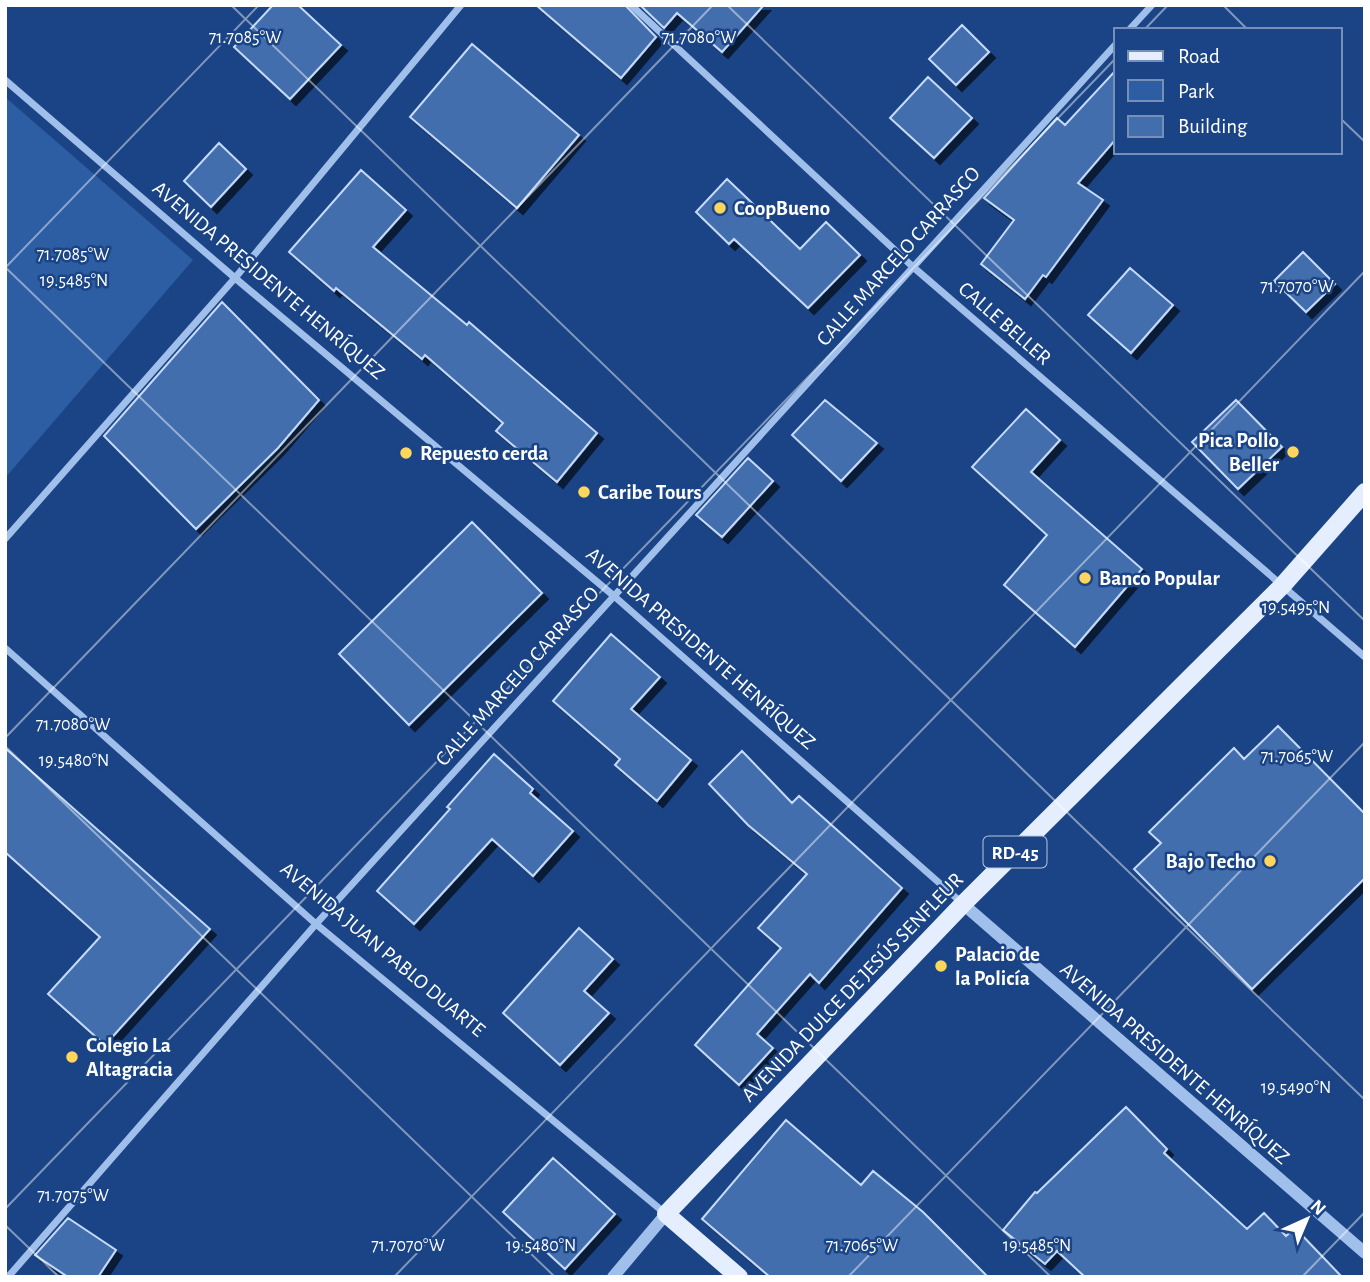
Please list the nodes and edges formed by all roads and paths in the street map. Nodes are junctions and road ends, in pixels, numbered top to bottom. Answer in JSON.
{"nodes":[{"id":1,"x":461,"y":5,"type":"edge"},
{"id":2,"x":631,"y":5,"type":"edge"},
{"id":3,"x":1152,"y":5,"type":"edge"},
{"id":4,"x":1131,"y":28,"type":"edge"},
{"id":5,"x":1114,"y":46,"type":"edge"},
{"id":6,"x":5,"y":80,"type":"edge"},
{"id":7,"x":912,"y":266,"type":"junction"},
{"id":8,"x":234,"y":278,"type":"junction"},
{"id":9,"x":1365,"y":492,"type":"edge"},
{"id":10,"x":5,"y":539,"type":"edge"},
{"id":11,"x":1282,"y":586,"type":"junction"},
{"id":12,"x":614,"y":596,"type":"junction"},
{"id":13,"x":5,"y":648,"type":"edge"},
{"id":14,"x":1365,"y":657,"type":"edge"},
{"id":15,"x":963,"y":904,"type":"junction"},
{"id":16,"x":316,"y":924,"type":"junction"},
{"id":17,"x":666,"y":1214,"type":"junction"},
{"id":18,"x":1365,"y":1253,"type":"edge"},
{"id":19,"x":8,"y":1277,"type":"edge"},
{"id":20,"x":612,"y":1277,"type":"edge"},
{"id":21,"x":739,"y":1277,"type":"edge"}],
"edges":[{"from":1,"to":8,"type":"street"},
{"from":2,"to":7,"type":"street","name":"CALLE BELLER"},
{"from":3,"to":4,"type":"street"},
{"from":5,"to":7,"type":"street","name":"CALLE MARCELO CARRASCO"},
{"from":6,"to":8,"type":"street","name":"AVENIDA PRESIDENTE HENRÍQUEZ"},
{"from":7,"to":11,"type":"street","name":"CALLE BELLER"},
{"from":7,"to":12,"type":"street","name":"CALLE MARCELO CARRASCO"},
{"from":8,"to":10,"type":"street"},
{"from":8,"to":12,"type":"street","name":"AVENIDA PRESIDENTE HENRÍQUEZ"},
{"from":9,"to":11,"type":"main road","name":"AVENIDA DULCE DE JESÚS SENFLEUR","number":"RD-45"},
{"from":11,"to":14,"type":"street","name":"CALLE BELLER"},
{"from":11,"to":15,"type":"main road","name":"AVENIDA DULCE DE JESÚS SENFLEUR","number":"RD-45"},
{"from":12,"to":15,"type":"street","name":"AVENIDA PRESIDENTE HENRÍQUEZ"},
{"from":12,"to":16,"type":"street","name":"CALLE MARCELO CARRASCO"},
{"from":13,"to":16,"type":"street","name":"AVENIDA JUAN PABLO DUARTE"},
{"from":15,"to":17,"type":"main road","name":"AVENIDA DULCE DE JESÚS SENFLEUR","number":"RD-45"},
{"from":15,"to":18,"type":"street","name":"AVENIDA PRESIDENTE HENRÍQUEZ"},
{"from":16,"to":17,"type":"street","name":"AVENIDA JUAN PABLO DUARTE"},
{"from":16,"to":19,"type":"street","name":"CALLE MARCELO CARRASCO"},
{"from":17,"to":20,"type":"street","name":"AVENIDA DULCE DE JESÚS SENFLEUR"},
{"from":17,"to":21,"type":"main road","name":"AVENIDA JUAN PABLO DUARTE"}]}
